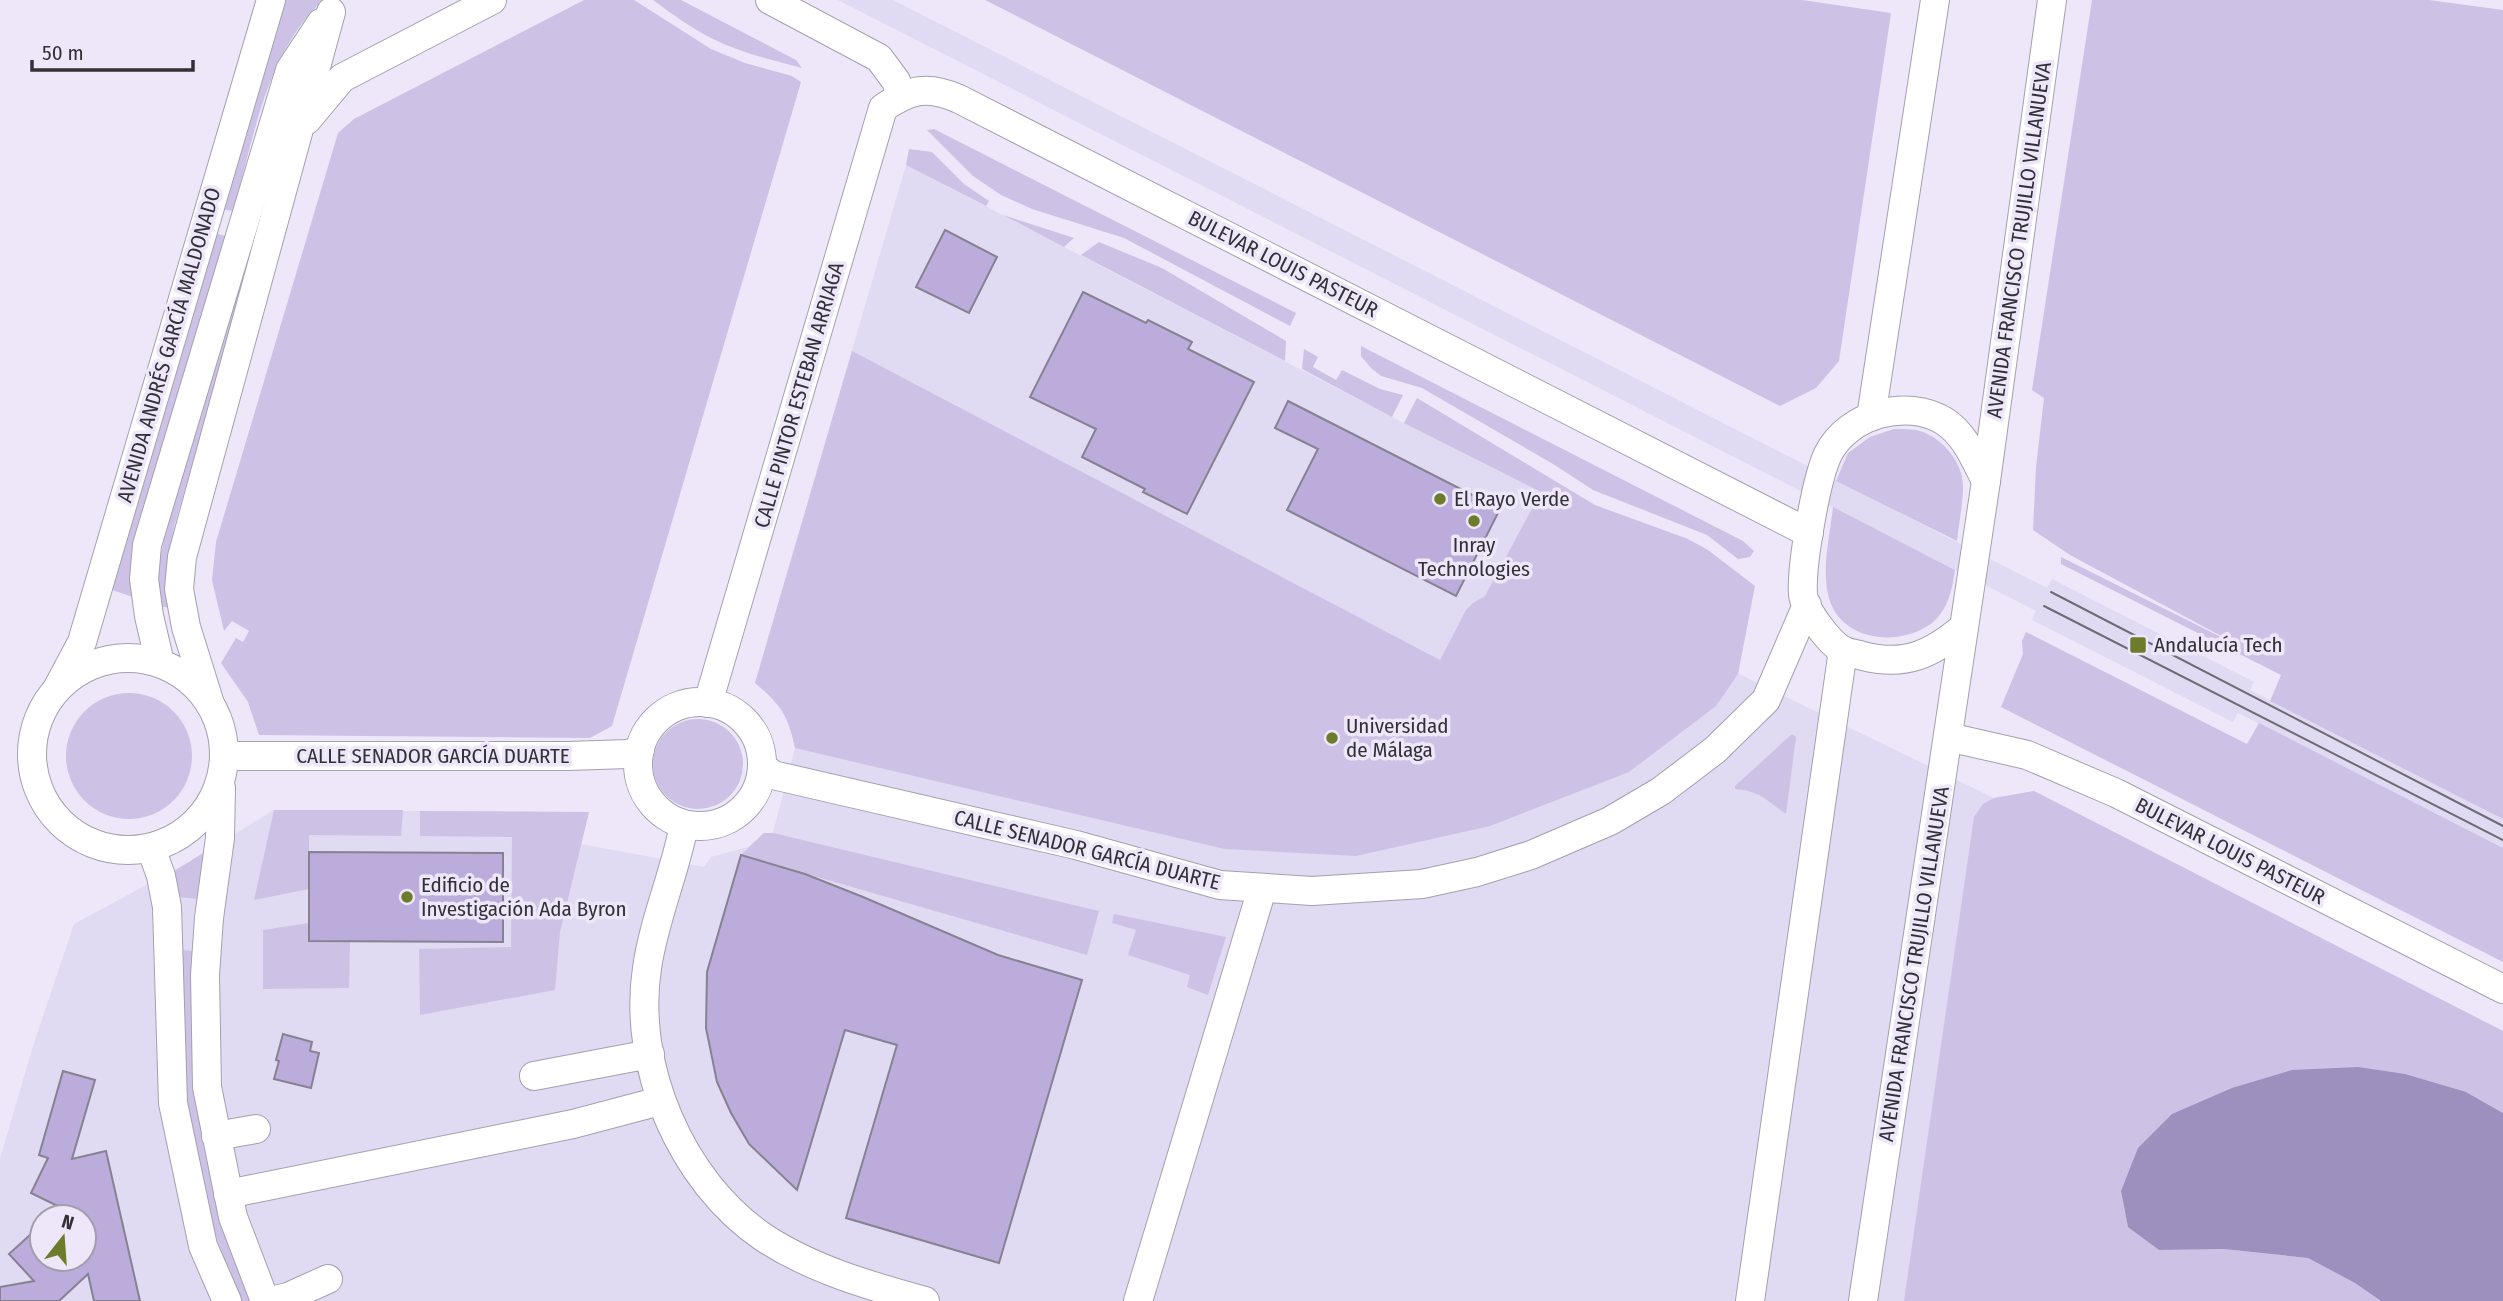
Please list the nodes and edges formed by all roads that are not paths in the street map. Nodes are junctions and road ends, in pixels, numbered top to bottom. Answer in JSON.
{"nodes":[{"id":1,"x":271,"y":0,"type":"edge"},
{"id":2,"x":492,"y":0,"type":"edge"},
{"id":3,"x":771,"y":0,"type":"edge"},
{"id":4,"x":1935,"y":0,"type":"edge"},
{"id":5,"x":2052,"y":0,"type":"edge"},
{"id":6,"x":337,"y":6,"type":"edge"},
{"id":7,"x":901,"y":95,"type":"junction"},
{"id":8,"x":300,"y":128,"type":"junction"},
{"id":9,"x":1871,"y":417,"type":"junction"},
{"id":10,"x":1986,"y":481,"type":"junction"},
{"id":11,"x":1809,"y":533,"type":"junction"},
{"id":12,"x":1807,"y":605,"type":"junction"},
{"id":13,"x":1964,"y":627,"type":"junction"},
{"id":14,"x":1843,"y":650,"type":"junction"},
{"id":15,"x":160,"y":663,"type":"junction"},
{"id":16,"x":58,"y":687,"type":"junction"},
{"id":17,"x":708,"y":703,"type":"junction"},
{"id":18,"x":210,"y":704,"type":"junction"},
{"id":19,"x":1948,"y":737,"type":"junction"},
{"id":20,"x":640,"y":750,"type":"junction"},
{"id":21,"x":762,"y":767,"type":"junction"},
{"id":22,"x":223,"y":768,"type":"junction"},
{"id":23,"x":684,"y":825,"type":"junction"},
{"id":24,"x":150,"y":848,"type":"junction"},
{"id":25,"x":1262,"y":889,"type":"junction"},
{"id":26,"x":2503,"y":989,"type":"edge"},
{"id":27,"x":650,"y":1054,"type":"junction"},
{"id":28,"x":534,"y":1076,"type":"dead end"},
{"id":29,"x":660,"y":1101,"type":"junction"},
{"id":30,"x":256,"y":1129,"type":"dead end"},
{"id":31,"x":216,"y":1136,"type":"junction"},
{"id":32,"x":228,"y":1194,"type":"junction"},
{"id":33,"x":328,"y":1279,"type":"dead end"},
{"id":34,"x":913,"y":1299,"type":"edge"},
{"id":35,"x":227,"y":1301,"type":"edge"},
{"id":36,"x":265,"y":1301,"type":"edge"},
{"id":37,"x":271,"y":1301,"type":"edge"},
{"id":38,"x":1138,"y":1301,"type":"edge"},
{"id":39,"x":1750,"y":1301,"type":"edge"},
{"id":40,"x":1863,"y":1301,"type":"edge"}],
"edges":[{"from":1,"to":16,"type":"street","name":"AVENIDA ANDRÉS GARCÍA MALDONADO"},
{"from":2,"to":8,"type":"street"},
{"from":3,"to":7,"type":"street"},
{"from":4,"to":9,"type":"street"},
{"from":5,"to":10,"type":"street","name":"AVENIDA FRANCISCO TRUJILLO VILLANUEVA"},
{"from":6,"to":8,"type":"street","name":"AVENIDA ANDRÉS GARCÍA MALDONADO"},
{"from":6,"to":15,"type":"street","name":"AVENIDA ANDRÉS GARCÍA MALDONADO"},
{"from":7,"to":11,"type":"street","name":"BULEVAR LOUIS PASTEUR"},
{"from":7,"to":17,"type":"street","name":"CALLE PINTOR ESTEBAN ARRIAGA"},
{"from":8,"to":18,"type":"street","name":"AVENIDA ANDRÉS GARCÍA MALDONADO"},
{"from":9,"to":10,"type":"street"},
{"from":9,"to":11,"type":"street"},
{"from":10,"to":13,"type":"street"},
{"from":11,"to":12,"type":"street"},
{"from":12,"to":14,"type":"street"},
{"from":12,"to":25,"type":"street","name":"CALLE SENADOR GARCÍA DUARTE"},
{"from":13,"to":14,"type":"street"},
{"from":13,"to":19,"type":"street","name":"AVENIDA FRANCISCO TRUJILLO VILLANUEVA"},
{"from":14,"to":39,"type":"street"},
{"from":15,"to":16,"type":"street"},
{"from":15,"to":18,"type":"street"},
{"from":16,"to":24,"type":"street"},
{"from":17,"to":20,"type":"street"},
{"from":17,"to":21,"type":"street"},
{"from":18,"to":22,"type":"street"},
{"from":19,"to":26,"type":"street","name":"BULEVAR LOUIS PASTEUR"},
{"from":19,"to":40,"type":"street","name":"AVENIDA FRANCISCO TRUJILLO VILLANUEVA"},
{"from":20,"to":22,"type":"street","name":"CALLE SENADOR GARCÍA DUARTE"},
{"from":20,"to":23,"type":"street"},
{"from":21,"to":23,"type":"street"},
{"from":21,"to":25,"type":"street","name":"CALLE SENADOR GARCÍA DUARTE"},
{"from":22,"to":24,"type":"street"},
{"from":22,"to":31,"type":"street"},
{"from":23,"to":27,"type":"street"},
{"from":24,"to":35,"type":"street"},
{"from":25,"to":38,"type":"street"},
{"from":27,"to":28,"type":"street"},
{"from":27,"to":29,"type":"street"},
{"from":29,"to":32,"type":"street"},
{"from":29,"to":34,"type":"street"},
{"from":30,"to":31,"type":"street"},
{"from":31,"to":32,"type":"street"},
{"from":32,"to":36,"type":"street"},
{"from":33,"to":37,"type":"street"}]}
